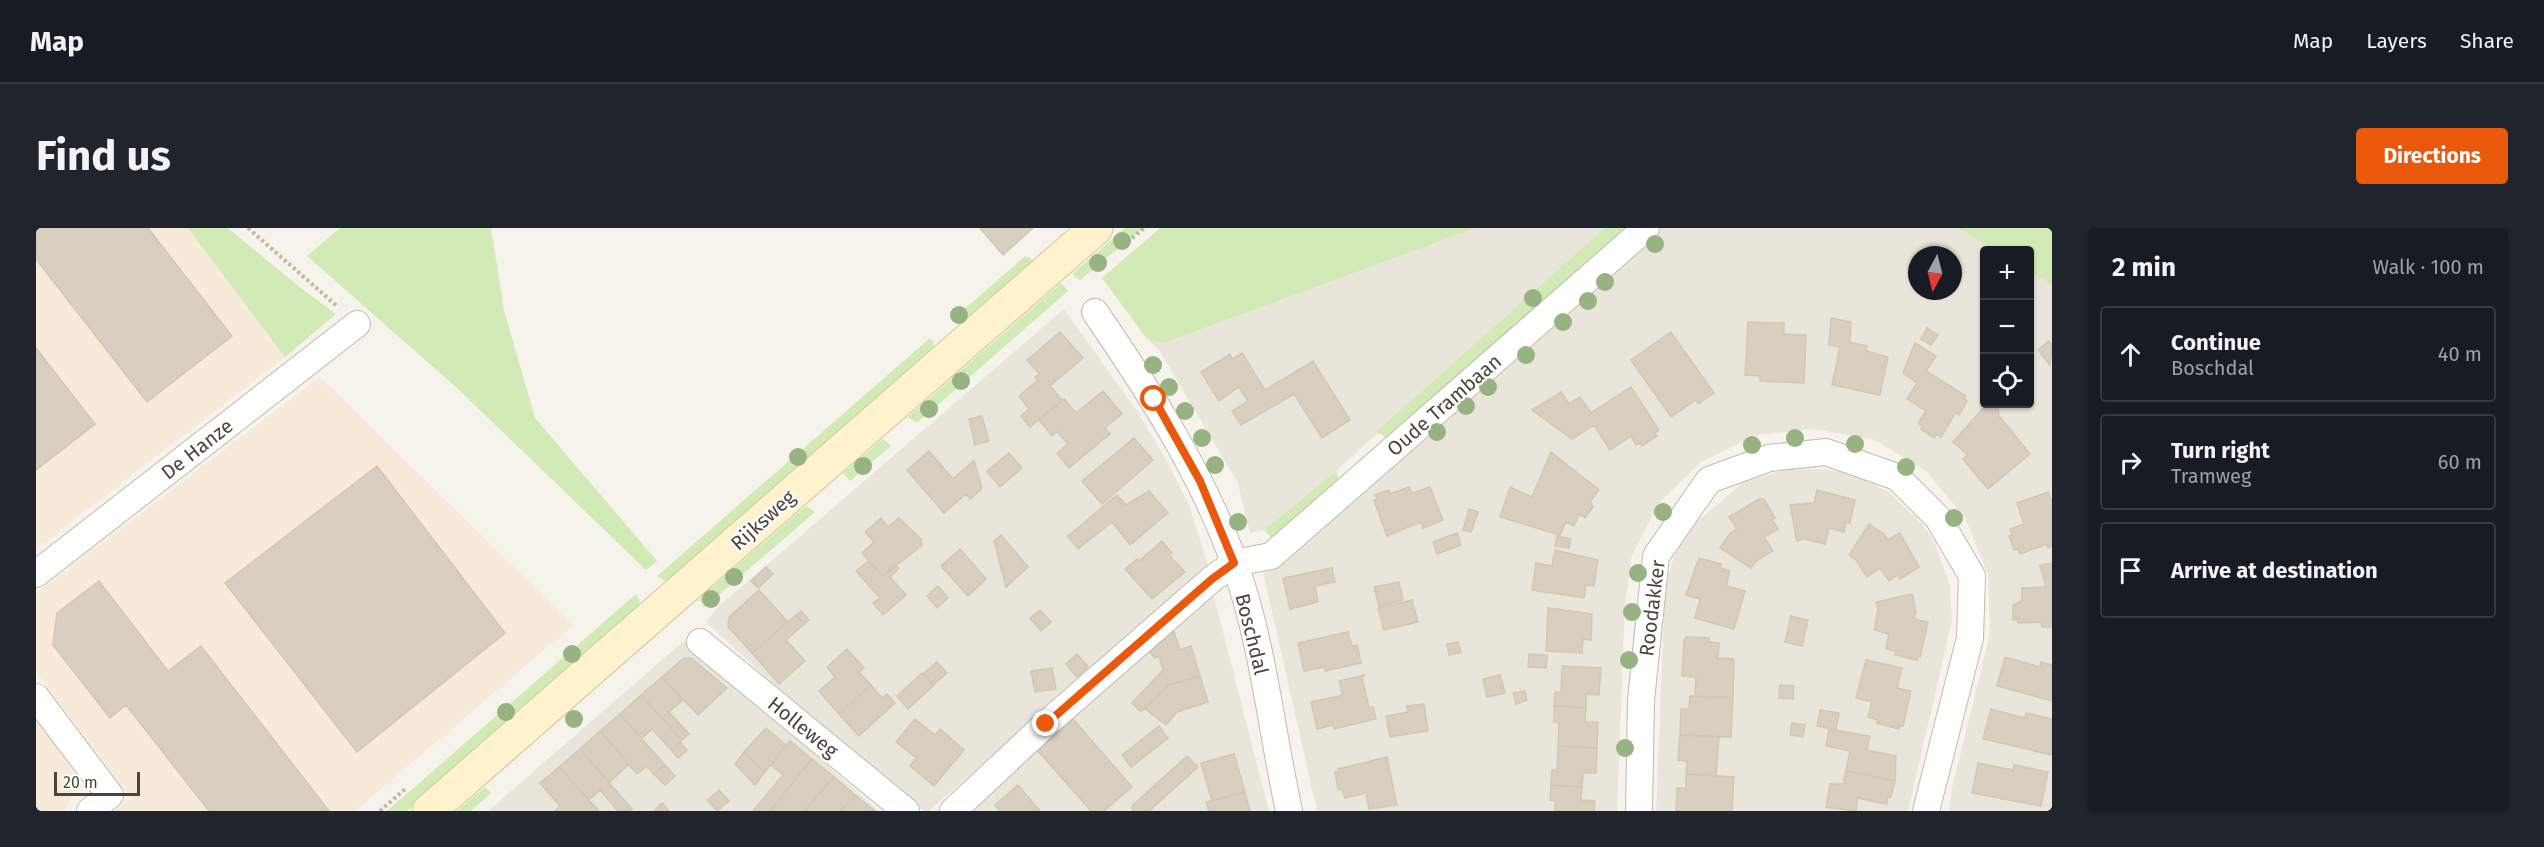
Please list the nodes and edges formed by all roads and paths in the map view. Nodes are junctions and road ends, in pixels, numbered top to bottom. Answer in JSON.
{"nodes":[{"id":1,"x":249,"y":228,"type":"edge"},
{"id":2,"x":1096,"y":228,"type":"edge"},
{"id":3,"x":1646,"y":228,"type":"edge"},
{"id":4,"x":1095,"y":312,"type":"dead end"},
{"id":5,"x":357,"y":324,"type":"joint"},
{"id":6,"x":1234,"y":563,"type":"junction"},
{"id":7,"x":36,"y":574,"type":"edge"},
{"id":8,"x":700,"y":642,"type":"dead end"},
{"id":9,"x":36,"y":697,"type":"edge"},
{"id":10,"x":90,"y":811,"type":"edge"},
{"id":11,"x":429,"y":811,"type":"edge"},
{"id":12,"x":906,"y":811,"type":"edge"},
{"id":13,"x":953,"y":811,"type":"edge"},
{"id":14,"x":1289,"y":811,"type":"edge"},
{"id":15,"x":1639,"y":811,"type":"edge"},
{"id":16,"x":1926,"y":811,"type":"edge"}],
"edges":[{"from":1,"to":5,"type":"path"},
{"from":2,"to":11,"type":"main road","name":"Rijksweg"},
{"from":3,"to":6,"type":"street","name":"Oude Trambaan"},
{"from":4,"to":6,"type":"street","name":"Boschdal"},
{"from":5,"to":7,"type":"street","name":"De Hanze"},
{"from":6,"to":13,"type":"street"},
{"from":6,"to":14,"type":"street","name":"Boschdal"},
{"from":8,"to":12,"type":"street","name":"Holleweg"},
{"from":9,"to":10,"type":"street"},
{"from":15,"to":16,"type":"street","name":"Roodakker"}]}
